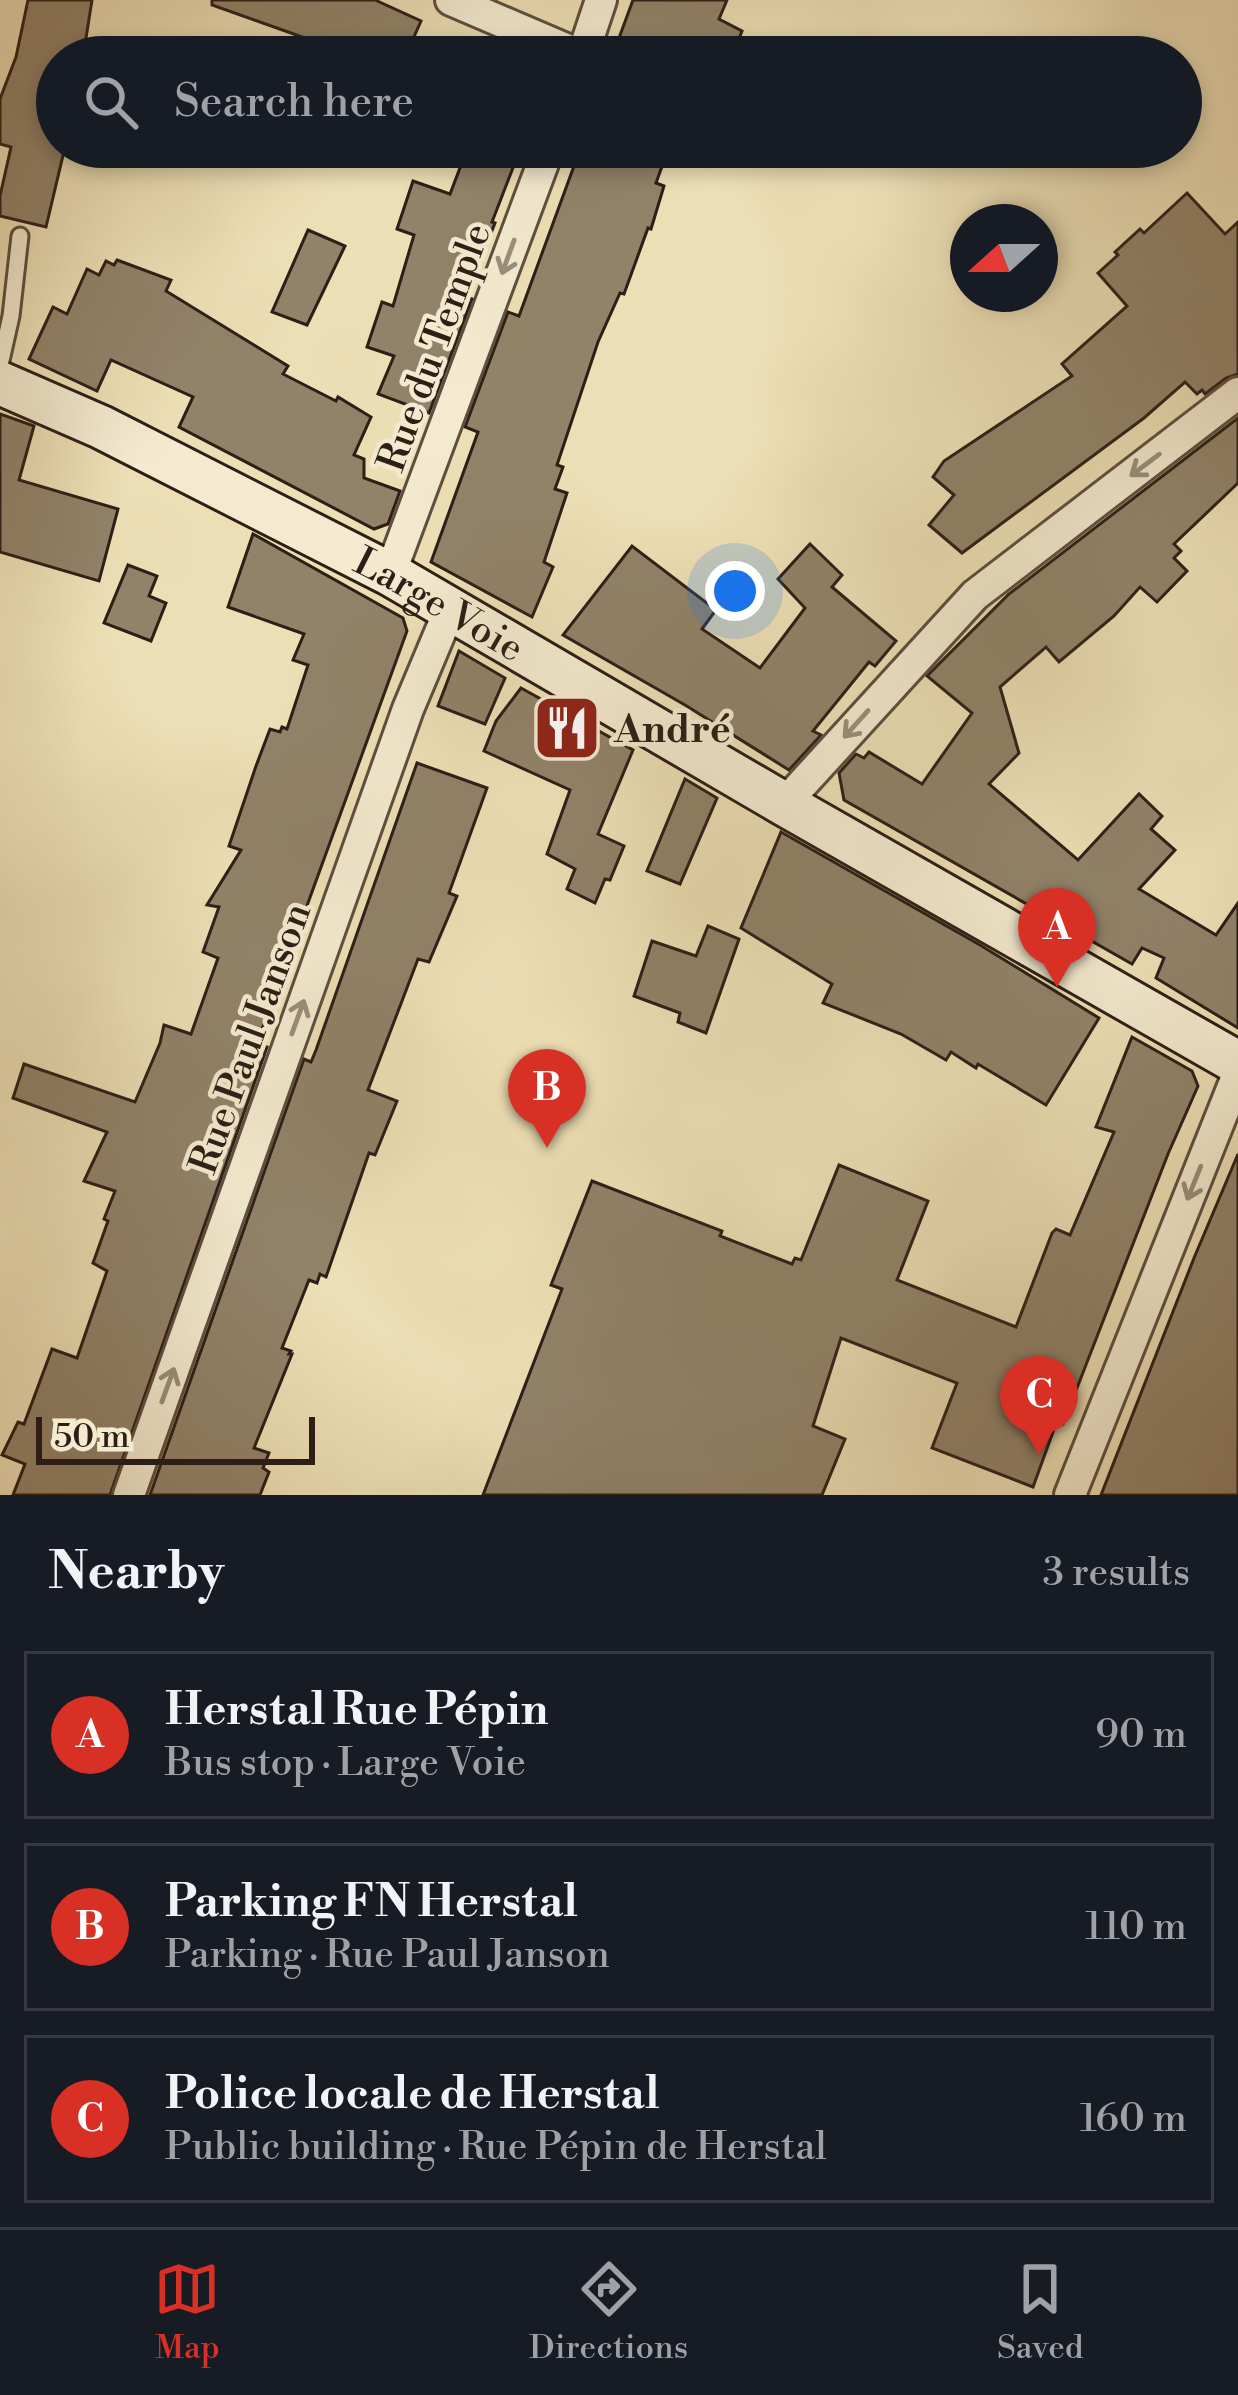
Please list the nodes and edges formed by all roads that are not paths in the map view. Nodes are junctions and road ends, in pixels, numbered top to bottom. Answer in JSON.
{"nodes":[{"id":1,"x":451,"y":0,"type":"edge"},
{"id":2,"x":601,"y":0,"type":"edge"},
{"id":3,"x":534,"y":36,"type":"edge"},
{"id":4,"x":589,"y":36,"type":"edge"},
{"id":5,"x":541,"y":168,"type":"edge"},
{"id":6,"x":20,"y":236,"type":"dead end"},
{"id":7,"x":0,"y":365,"type":"edge"},
{"id":8,"x":0,"y":383,"type":"edge"},
{"id":9,"x":1238,"y":393,"type":"edge"},
{"id":10,"x":391,"y":574,"type":"junction"},
{"id":11,"x":450,"y":609,"type":"junction"},
{"id":12,"x":784,"y":804,"type":"junction"},
{"id":13,"x":1238,"y":1063,"type":"edge"},
{"id":14,"x":1238,"y":1074,"type":"edge"},
{"id":15,"x":129,"y":1495,"type":"edge"},
{"id":16,"x":1070,"y":1495,"type":"edge"}],
"edges":[{"from":1,"to":3,"type":"street"},
{"from":2,"to":4,"type":"street"},
{"from":5,"to":10,"type":"street","name":"Rue du Temple","one_way":true},
{"from":6,"to":7,"type":"lane"},
{"from":8,"to":10,"type":"street","name":"Large Voie"},
{"from":9,"to":12,"type":"street","one_way":true},
{"from":10,"to":11,"type":"street","name":"Large Voie"},
{"from":11,"to":12,"type":"street","name":"Large Voie"},
{"from":15,"to":11,"type":"street","name":"Rue Paul Janson","one_way":true},
{"from":12,"to":13,"type":"street","name":"Large Voie"},
{"from":14,"to":16,"type":"street","one_way":true}]}
